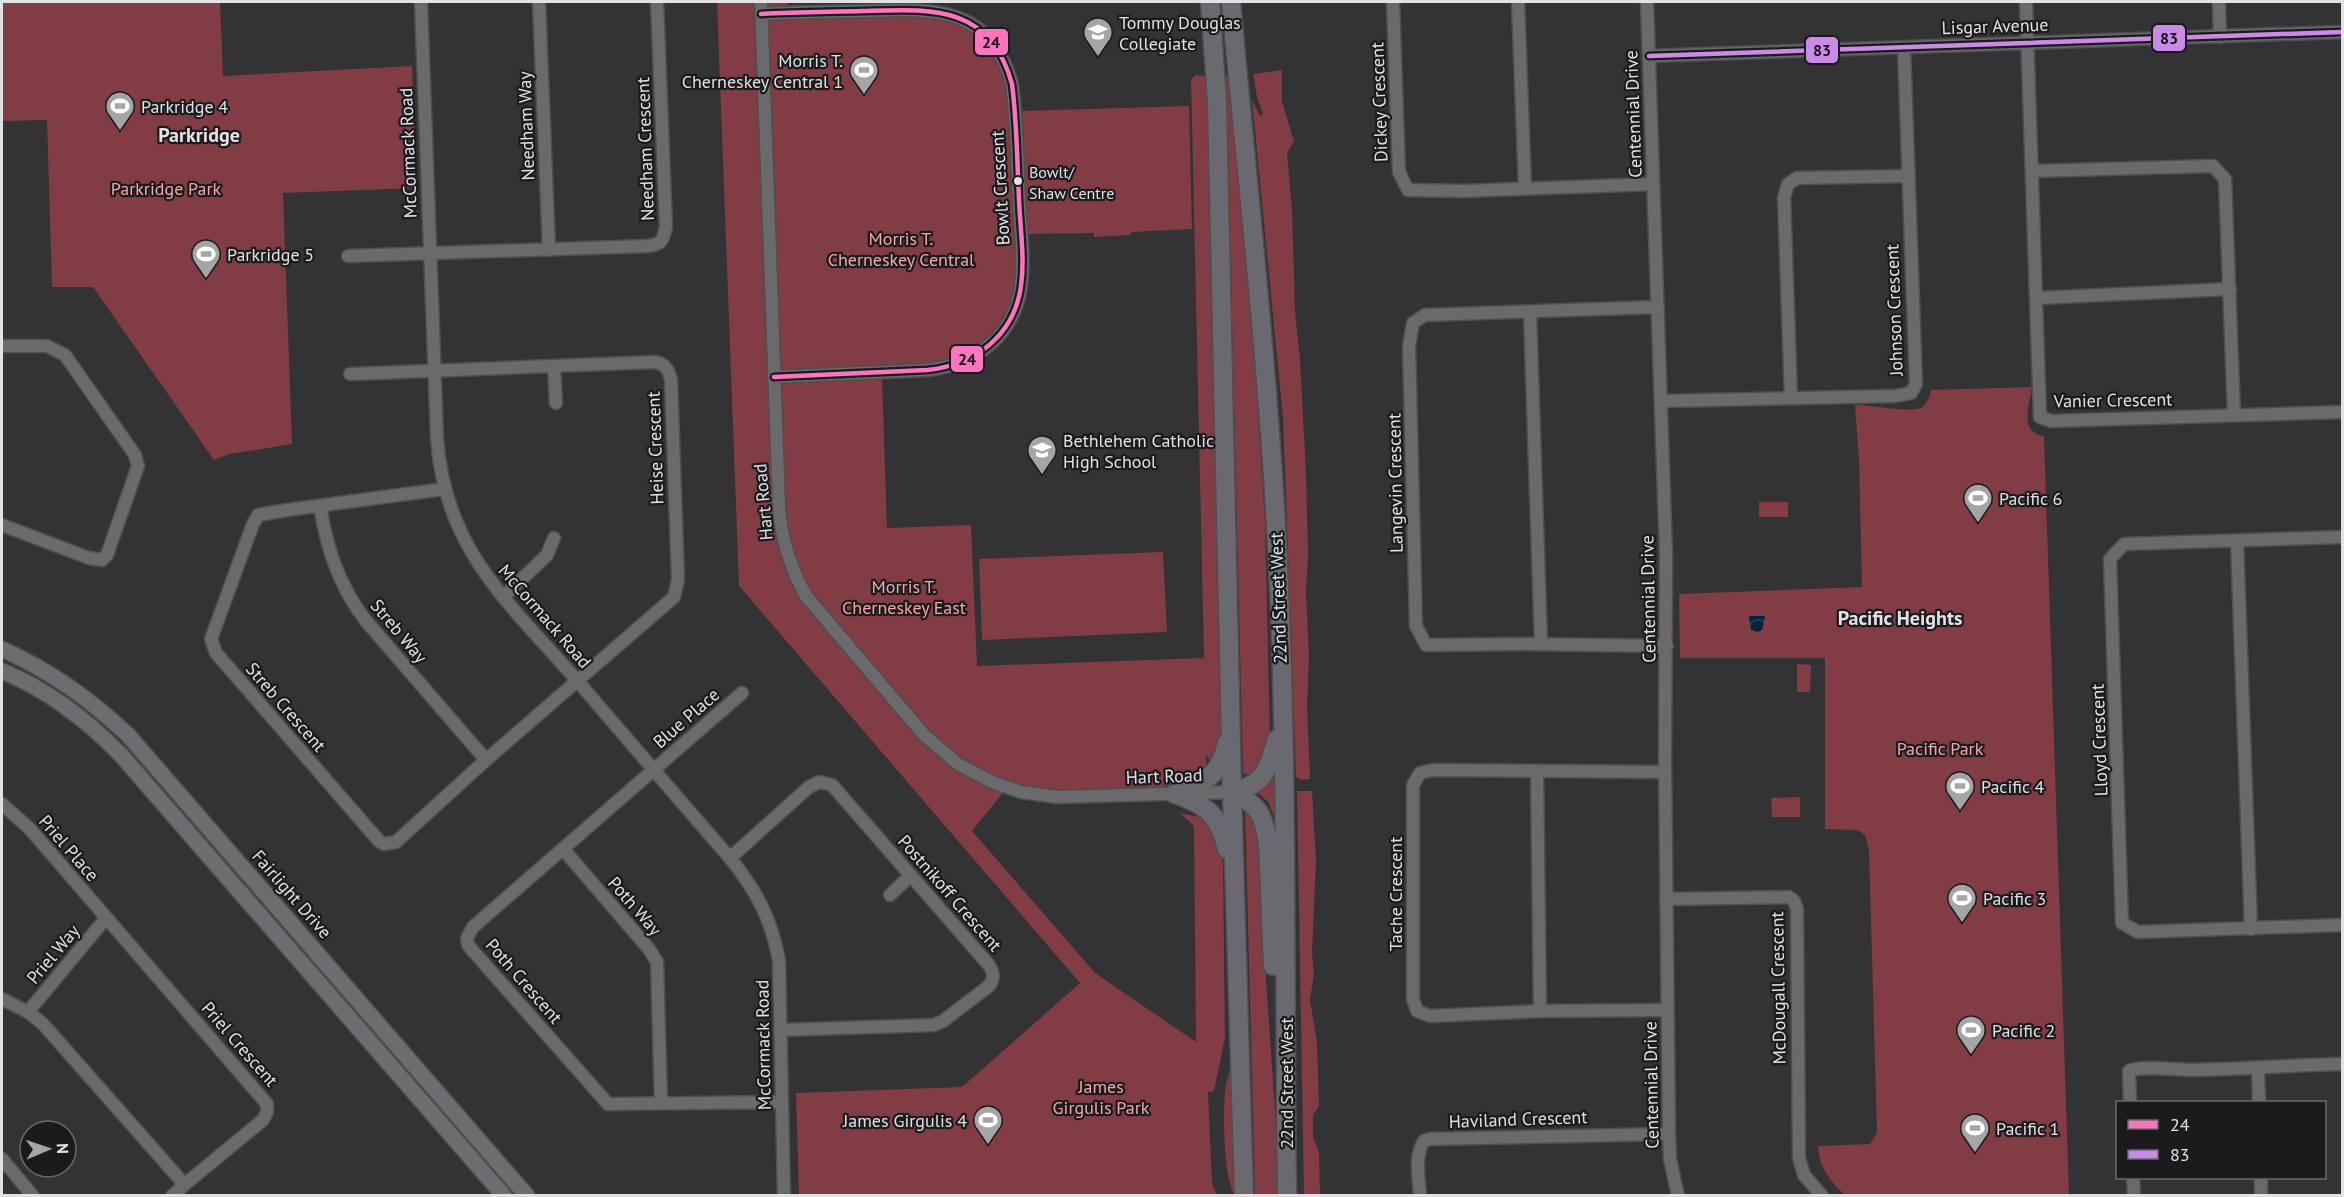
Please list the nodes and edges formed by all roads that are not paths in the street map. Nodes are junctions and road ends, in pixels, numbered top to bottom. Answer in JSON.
{"nodes":[{"id":1,"x":421,"y":2,"type":"edge"},
{"id":2,"x":539,"y":2,"type":"edge"},
{"id":3,"x":657,"y":2,"type":"edge"},
{"id":4,"x":1210,"y":2,"type":"edge"},
{"id":5,"x":1231,"y":2,"type":"edge"},
{"id":6,"x":1393,"y":2,"type":"edge"},
{"id":7,"x":1518,"y":2,"type":"edge"},
{"id":8,"x":1647,"y":2,"type":"edge"},
{"id":9,"x":2026,"y":2,"type":"edge"},
{"id":10,"x":2219,"y":2,"type":"edge"},
{"id":11,"x":761,"y":8,"type":"edge"},
{"id":12,"x":2343,"y":32,"type":"edge"},
{"id":13,"x":2220,"y":37,"type":"junction"},
{"id":14,"x":2028,"y":43,"type":"junction"},
{"id":15,"x":1904,"y":48,"type":"junction"},
{"id":16,"x":1649,"y":56,"type":"junction"},
{"id":17,"x":2032,"y":171,"type":"junction"},
{"id":18,"x":1907,"y":176,"type":"junction"},
{"id":19,"x":1653,"y":183,"type":"junction"},
{"id":20,"x":1525,"y":188,"type":"junction"},
{"id":21,"x":549,"y":250,"type":"junction"},
{"id":22,"x":430,"y":253,"type":"junction"},
{"id":23,"x":348,"y":256,"type":"dead end"},
{"id":24,"x":2230,"y":290,"type":"junction"},
{"id":25,"x":2037,"y":298,"type":"junction"},
{"id":26,"x":1658,"y":307,"type":"junction"},
{"id":27,"x":1530,"y":313,"type":"junction"},
{"id":28,"x":2,"y":346,"type":"edge"},
{"id":29,"x":554,"y":367,"type":"junction"},
{"id":30,"x":434,"y":371,"type":"junction"},
{"id":31,"x":350,"y":375,"type":"dead end"},
{"id":32,"x":774,"y":376,"type":"junction"},
{"id":33,"x":1791,"y":398,"type":"junction"},
{"id":34,"x":1661,"y":401,"type":"junction"},
{"id":35,"x":556,"y":403,"type":"dead end"},
{"id":36,"x":2343,"y":412,"type":"edge"},
{"id":37,"x":2234,"y":415,"type":"junction"},
{"id":38,"x":444,"y":489,"type":"junction"},
{"id":39,"x":320,"y":506,"type":"junction"},
{"id":40,"x":2,"y":525,"type":"edge"},
{"id":41,"x":2343,"y":537,"type":"edge"},
{"id":42,"x":554,"y":538,"type":"dead end"},
{"id":43,"x":2237,"y":541,"type":"junction"},
{"id":44,"x":503,"y":597,"type":"junction"},
{"id":45,"x":1540,"y":644,"type":"junction"},
{"id":46,"x":1667,"y":646,"type":"junction"},
{"id":47,"x":2,"y":650,"type":"edge"},
{"id":48,"x":2,"y":671,"type":"edge"},
{"id":49,"x":577,"y":681,"type":"junction"},
{"id":50,"x":742,"y":693,"type":"dead end"},
{"id":51,"x":1282,"y":724,"type":"junction"},
{"id":52,"x":1232,"y":730,"type":"junction"},
{"id":53,"x":486,"y":760,"type":"junction"},
{"id":54,"x":653,"y":771,"type":"junction"},
{"id":55,"x":1537,"y":771,"type":"junction"},
{"id":56,"x":1665,"y":772,"type":"junction"},
{"id":57,"x":1232,"y":792,"type":"junction"},
{"id":58,"x":1175,"y":794,"type":"junction"},
{"id":59,"x":2,"y":804,"type":"edge"},
{"id":60,"x":563,"y":849,"type":"junction"},
{"id":61,"x":730,"y":858,"type":"junction"},
{"id":62,"x":1234,"y":867,"type":"junction"},
{"id":63,"x":910,"y":876,"type":"junction"},
{"id":64,"x":890,"y":895,"type":"dead end"},
{"id":65,"x":1666,"y":899,"type":"junction"},
{"id":66,"x":106,"y":918,"type":"junction"},
{"id":67,"x":2343,"y":925,"type":"edge"},
{"id":68,"x":2251,"y":928,"type":"junction"},
{"id":69,"x":2,"y":999,"type":"edge"},
{"id":70,"x":1667,"y":1010,"type":"junction"},
{"id":71,"x":1540,"y":1011,"type":"junction"},
{"id":72,"x":28,"y":1012,"type":"junction"},
{"id":73,"x":780,"y":1030,"type":"junction"},
{"id":74,"x":2343,"y":1064,"type":"edge"},
{"id":75,"x":2258,"y":1068,"type":"junction"},
{"id":76,"x":1286,"y":1091,"type":"junction"},
{"id":77,"x":2130,"y":1101,"type":"edge"},
{"id":78,"x":2259,"y":1101,"type":"edge"},
{"id":79,"x":782,"y":1102,"type":"junction"},
{"id":80,"x":661,"y":1103,"type":"junction"},
{"id":81,"x":1669,"y":1134,"type":"junction"},
{"id":82,"x":2,"y":1159,"type":"edge"},
{"id":83,"x":2133,"y":1179,"type":"edge"},
{"id":84,"x":2261,"y":1179,"type":"edge"},
{"id":85,"x":184,"y":1185,"type":"junction"},
{"id":86,"x":33,"y":1196,"type":"edge"},
{"id":87,"x":172,"y":1196,"type":"edge"},
{"id":88,"x":504,"y":1196,"type":"edge"},
{"id":89,"x":526,"y":1196,"type":"edge"},
{"id":90,"x":784,"y":1196,"type":"edge"},
{"id":91,"x":1244,"y":1196,"type":"edge"},
{"id":92,"x":1287,"y":1196,"type":"edge"},
{"id":93,"x":1420,"y":1196,"type":"edge"},
{"id":94,"x":1678,"y":1196,"type":"edge"},
{"id":95,"x":1822,"y":1196,"type":"edge"},
{"id":96,"x":2133,"y":1196,"type":"edge"},
{"id":97,"x":2262,"y":1196,"type":"edge"}],
"edges":[{"from":1,"to":22,"type":"street","name":"McCormack Road"},
{"from":2,"to":21,"type":"street","name":"Needham Way"},
{"from":3,"to":21,"type":"street","name":"Needham Crescent"},
{"from":4,"to":52,"type":"highway"},
{"from":5,"to":51,"type":"highway","name":"22nd Street West"},
{"from":6,"to":20,"type":"street","name":"Dickey Crescent"},
{"from":7,"to":20,"type":"street"},
{"from":8,"to":16,"type":"street","name":"Centennial Drive"},
{"from":9,"to":14,"type":"street","name":"Vanier Crescent"},
{"from":10,"to":13,"type":"street"},
{"from":11,"to":32,"type":"street","name":"Hart Road"},
{"from":11,"to":32,"type":"street","name":"Bowlt Crescent"},
{"from":12,"to":13,"type":"street","name":"Lisgar Avenue"},
{"from":13,"to":14,"type":"street","name":"Lisgar Avenue"},
{"from":14,"to":15,"type":"street","name":"Lisgar Avenue"},
{"from":14,"to":17,"type":"street","name":"Vanier Crescent"},
{"from":15,"to":16,"type":"street","name":"Lisgar Avenue"},
{"from":15,"to":18,"type":"street","name":"Johnson Crescent"},
{"from":16,"to":19,"type":"street","name":"Centennial Drive"},
{"from":17,"to":24,"type":"street"},
{"from":17,"to":25,"type":"street","name":"Vanier Crescent"},
{"from":18,"to":33,"type":"street"},
{"from":18,"to":33,"type":"street","name":"Johnson Crescent"},
{"from":19,"to":20,"type":"street","name":"Dickey Crescent"},
{"from":19,"to":26,"type":"street","name":"Centennial Drive"},
{"from":21,"to":22,"type":"street","name":"Needham Crescent"},
{"from":22,"to":23,"type":"street","name":"Needham Crescent"},
{"from":22,"to":30,"type":"street","name":"McCormack Road"},
{"from":24,"to":25,"type":"street"},
{"from":24,"to":37,"type":"street"},
{"from":25,"to":37,"type":"street","name":"Vanier Crescent"},
{"from":26,"to":27,"type":"street","name":"Langevin Crescent"},
{"from":26,"to":34,"type":"street","name":"Centennial Drive"},
{"from":27,"to":45,"type":"street"},
{"from":27,"to":45,"type":"street","name":"Langevin Crescent"},
{"from":28,"to":40,"type":"street"},
{"from":29,"to":30,"type":"street","name":"Heise Crescent"},
{"from":29,"to":35,"type":"street"},
{"from":29,"to":49,"type":"street","name":"Heise Crescent"},
{"from":30,"to":31,"type":"street","name":"Heise Crescent"},
{"from":30,"to":38,"type":"street","name":"McCormack Road"},
{"from":32,"to":58,"type":"street","name":"Hart Road"},
{"from":33,"to":34,"type":"street","name":"Johnson Crescent"},
{"from":34,"to":46,"type":"street","name":"Centennial Drive"},
{"from":36,"to":37,"type":"street","name":"Vanier Crescent"},
{"from":38,"to":39,"type":"street","name":"Streb Crescent"},
{"from":38,"to":44,"type":"street","name":"McCormack Road"},
{"from":39,"to":53,"type":"street","name":"Streb Way"},
{"from":39,"to":53,"type":"street","name":"Streb Crescent"},
{"from":41,"to":43,"type":"street","name":"Lloyd Crescent"},
{"from":42,"to":44,"type":"street"},
{"from":43,"to":68,"type":"street"},
{"from":43,"to":68,"type":"street","name":"Lloyd Crescent"},
{"from":44,"to":49,"type":"street","name":"McCormack Road"},
{"from":45,"to":46,"type":"street","name":"Langevin Crescent"},
{"from":46,"to":56,"type":"street","name":"Centennial Drive"},
{"from":47,"to":89,"type":"main road","name":"Fairlight Drive"},
{"from":48,"to":88,"type":"main road","name":"Fairlight Drive"},
{"from":49,"to":53,"type":"street","name":"Streb Crescent"},
{"from":49,"to":54,"type":"street","name":"McCormack Road"},
{"from":50,"to":54,"type":"street","name":"Blue Place"},
{"from":51,"to":57,"type":"highway"},
{"from":51,"to":76,"type":"highway","name":"22nd Street West"},
{"from":52,"to":57,"type":"highway"},
{"from":52,"to":58,"type":"highway"},
{"from":54,"to":60,"type":"street","name":"Poth Crescent"},
{"from":54,"to":61,"type":"street","name":"McCormack Road"},
{"from":55,"to":56,"type":"street","name":"Tache Crescent"},
{"from":55,"to":71,"type":"street"},
{"from":55,"to":71,"type":"street","name":"Tache Crescent"},
{"from":56,"to":65,"type":"street","name":"Centennial Drive"},
{"from":57,"to":58,"type":"street","name":"Hart Road"},
{"from":57,"to":62,"type":"highway"},
{"from":57,"to":76,"type":"highway"},
{"from":58,"to":62,"type":"highway"},
{"from":59,"to":66,"type":"street","name":"Priel Place"},
{"from":60,"to":80,"type":"street","name":"Poth Way"},
{"from":60,"to":80,"type":"street","name":"Poth Crescent"},
{"from":61,"to":63,"type":"street","name":"Postnikoff Crescent"},
{"from":61,"to":73,"type":"street","name":"McCormack Road"},
{"from":62,"to":91,"type":"highway"},
{"from":63,"to":64,"type":"street"},
{"from":63,"to":73,"type":"street","name":"Postnikoff Crescent"},
{"from":65,"to":70,"type":"street","name":"Centennial Drive"},
{"from":65,"to":95,"type":"street","name":"McDougall Crescent"},
{"from":66,"to":72,"type":"street","name":"Priel Way"},
{"from":66,"to":85,"type":"street","name":"Priel Crescent"},
{"from":67,"to":68,"type":"street","name":"Lloyd Crescent"},
{"from":69,"to":72,"type":"street"},
{"from":70,"to":71,"type":"street","name":"Tache Crescent"},
{"from":70,"to":81,"type":"street","name":"Centennial Drive"},
{"from":72,"to":85,"type":"street"},
{"from":73,"to":79,"type":"street","name":"McCormack Road"},
{"from":74,"to":75,"type":"street"},
{"from":75,"to":77,"type":"street"},
{"from":75,"to":78,"type":"street"},
{"from":76,"to":92,"type":"highway","name":"22nd Street West"},
{"from":79,"to":80,"type":"street","name":"Poth Crescent"},
{"from":79,"to":90,"type":"street","name":"McCormack Road"},
{"from":81,"to":93,"type":"street","name":"Haviland Crescent"},
{"from":81,"to":94,"type":"street","name":"Centennial Drive"},
{"from":82,"to":86,"type":"street"},
{"from":83,"to":96,"type":"street"},
{"from":84,"to":97,"type":"street"},
{"from":85,"to":87,"type":"street","name":"Priel Crescent"}]}
